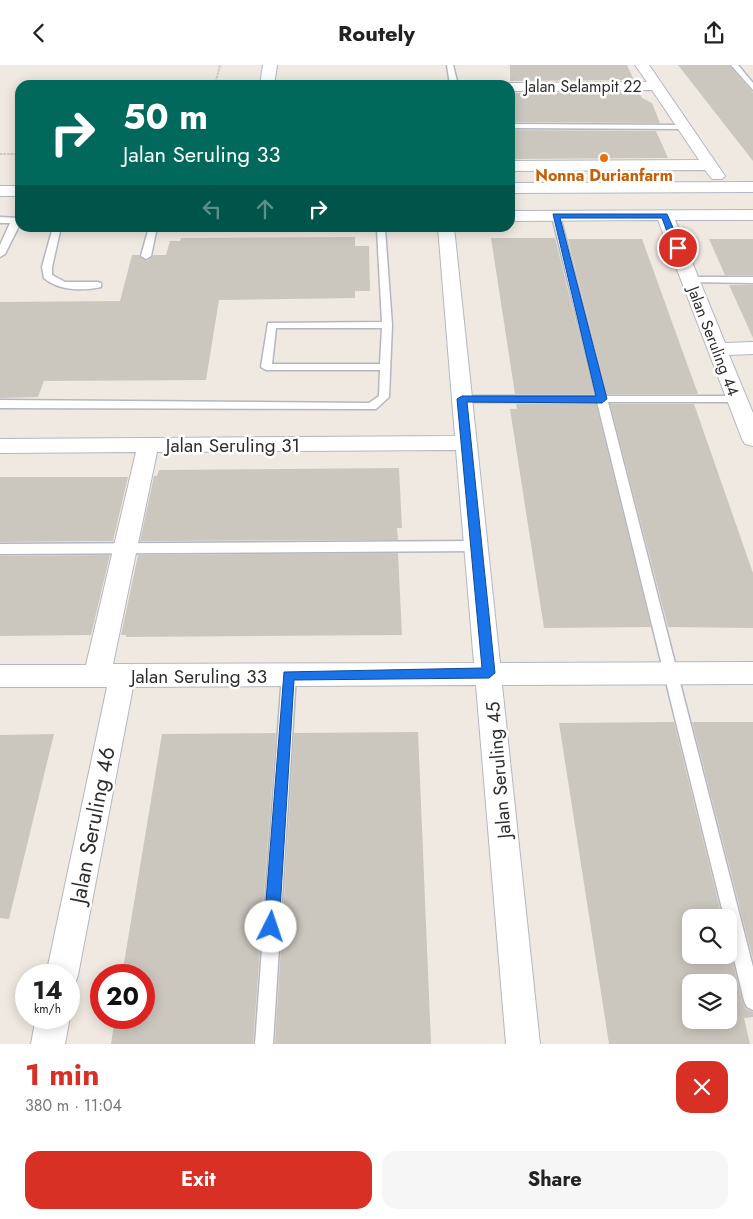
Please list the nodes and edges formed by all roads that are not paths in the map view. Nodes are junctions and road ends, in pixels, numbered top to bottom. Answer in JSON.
{"nodes":[{"id":1,"x":270,"y":65,"type":"edge"},
{"id":2,"x":450,"y":65,"type":"edge"},
{"id":3,"x":642,"y":65,"type":"edge"},
{"id":4,"x":734,"y":65,"type":"edge"},
{"id":5,"x":268,"y":80,"type":"edge"},
{"id":6,"x":453,"y":80,"type":"edge"},
{"id":7,"x":656,"y":86,"type":"junction"},
{"id":8,"x":515,"y":87,"type":"edge"},
{"id":9,"x":753,"y":88,"type":"edge"},
{"id":10,"x":515,"y":127,"type":"edge"},
{"id":11,"x":684,"y":127,"type":"junction"},
{"id":12,"x":710,"y":165,"type":"junction"},
{"id":13,"x":515,"y":166,"type":"edge"},
{"id":14,"x":724,"y":187,"type":"junction"},
{"id":15,"x":753,"y":187,"type":"edge"},
{"id":16,"x":515,"y":188,"type":"edge"},
{"id":17,"x":0,"y":191,"type":"edge"},
{"id":18,"x":15,"y":191,"type":"edge"},
{"id":19,"x":753,"y":215,"type":"edge"},
{"id":20,"x":515,"y":216,"type":"edge"},
{"id":21,"x":556,"y":216,"type":"junction"},
{"id":22,"x":665,"y":216,"type":"junction"},
{"id":23,"x":0,"y":220,"type":"edge"},
{"id":24,"x":15,"y":220,"type":"edge"},
{"id":25,"x":15,"y":224,"type":"edge"},
{"id":26,"x":55,"y":232,"type":"edge"},
{"id":27,"x":152,"y":232,"type":"edge"},
{"id":28,"x":381,"y":232,"type":"edge"},
{"id":29,"x":446,"y":232,"type":"edge"},
{"id":30,"x":2,"y":244,"type":"edge"},
{"id":31,"x":0,"y":254,"type":"edge"},
{"id":32,"x":146,"y":256,"type":"dead end"},
{"id":33,"x":690,"y":280,"type":"junction"},
{"id":34,"x":753,"y":280,"type":"edge"},
{"id":35,"x":98,"y":285,"type":"dead end"},
{"id":36,"x":387,"y":325,"type":"junction"},
{"id":37,"x":717,"y":349,"type":"junction"},
{"id":38,"x":753,"y":349,"type":"edge"},
{"id":39,"x":386,"y":367,"type":"junction"},
{"id":40,"x":462,"y":399,"type":"junction"},
{"id":41,"x":602,"y":399,"type":"junction"},
{"id":42,"x":737,"y":399,"type":"junction"},
{"id":43,"x":0,"y":404,"type":"edge"},
{"id":44,"x":753,"y":437,"type":"edge"},
{"id":45,"x":466,"y":443,"type":"junction"},
{"id":46,"x":148,"y":445,"type":"junction"},
{"id":47,"x":0,"y":446,"type":"edge"},
{"id":48,"x":476,"y":546,"type":"junction"},
{"id":49,"x":125,"y":548,"type":"junction"},
{"id":50,"x":0,"y":549,"type":"edge"},
{"id":51,"x":489,"y":673,"type":"junction"},
{"id":52,"x":671,"y":673,"type":"junction"},
{"id":53,"x":753,"y":673,"type":"edge"},
{"id":54,"x":288,"y":675,"type":"junction"},
{"id":55,"x":0,"y":676,"type":"edge"},
{"id":56,"x":109,"y":676,"type":"junction"},
{"id":57,"x":64,"y":964,"type":"edge"},
{"id":58,"x":753,"y":1001,"type":"edge"},
{"id":59,"x":51,"y":1029,"type":"edge"},
{"id":60,"x":48,"y":1044,"type":"edge"},
{"id":61,"x":264,"y":1044,"type":"edge"},
{"id":62,"x":523,"y":1044,"type":"edge"}],
"edges":[{"from":1,"to":5,"type":"street"},
{"from":2,"to":6,"type":"lane"},
{"from":3,"to":7,"type":"street"},
{"from":4,"to":9,"type":"lane"},
{"from":7,"to":8,"type":"street","name":"Jalan Selampit 22"},
{"from":7,"to":11,"type":"street"},
{"from":10,"to":11,"type":"lane"},
{"from":11,"to":12,"type":"street"},
{"from":12,"to":13,"type":"street"},
{"from":12,"to":14,"type":"street"},
{"from":14,"to":15,"type":"street"},
{"from":14,"to":16,"type":"street"},
{"from":17,"to":18,"type":"street"},
{"from":19,"to":22,"type":"street"},
{"from":20,"to":21,"type":"street"},
{"from":21,"to":22,"type":"street"},
{"from":21,"to":41,"type":"lane"},
{"from":22,"to":33,"type":"street","name":"Jalan Seruling 44"},
{"from":23,"to":24,"type":"lane"},
{"from":25,"to":30,"type":"lane"},
{"from":26,"to":35,"type":"lane"},
{"from":27,"to":32,"type":"lane"},
{"from":28,"to":36,"type":"lane"},
{"from":29,"to":40,"type":"street","name":"Jalan Seruling 45"},
{"from":30,"to":31,"type":"lane"},
{"from":33,"to":34,"type":"lane"},
{"from":33,"to":37,"type":"street","name":"Jalan Seruling 44"},
{"from":36,"to":39,"type":"lane"},
{"from":36,"to":39,"type":"lane"},
{"from":37,"to":38,"type":"street"},
{"from":37,"to":42,"type":"street","name":"Jalan Seruling 44"},
{"from":39,"to":43,"type":"lane"},
{"from":40,"to":41,"type":"lane"},
{"from":40,"to":45,"type":"street","name":"Jalan Seruling 45"},
{"from":41,"to":42,"type":"lane"},
{"from":41,"to":52,"type":"lane"},
{"from":42,"to":44,"type":"street","name":"Jalan Seruling 44"},
{"from":45,"to":46,"type":"street","name":"Jalan Seruling 31"},
{"from":45,"to":48,"type":"street","name":"Jalan Seruling 45"},
{"from":46,"to":47,"type":"street","name":"Jalan Seruling 31"},
{"from":46,"to":49,"type":"street","name":"Jalan Seruling 46"},
{"from":48,"to":49,"type":"lane"},
{"from":48,"to":51,"type":"street","name":"Jalan Seruling 45"},
{"from":49,"to":50,"type":"lane"},
{"from":49,"to":56,"type":"street","name":"Jalan Seruling 46"},
{"from":51,"to":52,"type":"street","name":"Jalan Seruling 33"},
{"from":51,"to":54,"type":"street","name":"Jalan Seruling 33"},
{"from":51,"to":62,"type":"street","name":"Jalan Seruling 45"},
{"from":52,"to":53,"type":"street","name":"Jalan Seruling 33"},
{"from":52,"to":58,"type":"lane"},
{"from":54,"to":56,"type":"street","name":"Jalan Seruling 33"},
{"from":54,"to":61,"type":"lane"},
{"from":55,"to":56,"type":"street","name":"Jalan Seruling 33"},
{"from":56,"to":57,"type":"street","name":"Jalan Seruling 46"},
{"from":59,"to":60,"type":"street"}]}
